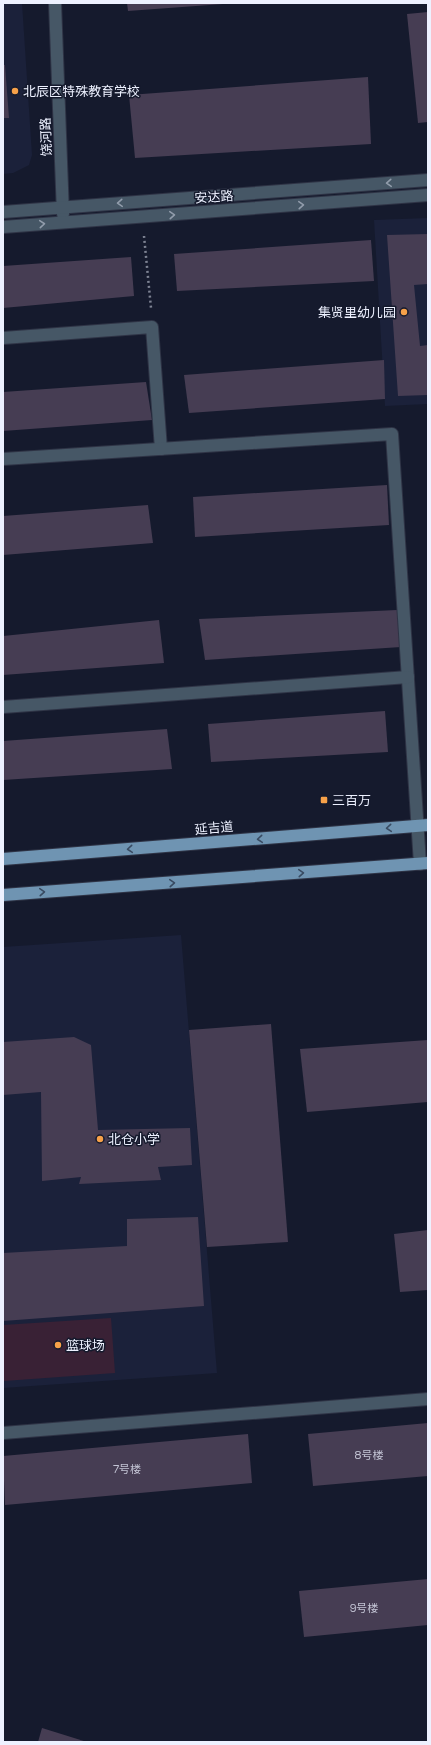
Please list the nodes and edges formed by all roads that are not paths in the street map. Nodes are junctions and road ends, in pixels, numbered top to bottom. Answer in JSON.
{"nodes":[{"id":1,"x":55,"y":3,"type":"edge"},
{"id":2,"x":428,"y":180,"type":"edge"},
{"id":3,"x":428,"y":195,"type":"edge"},
{"id":4,"x":63,"y":207,"type":"junction"},
{"id":5,"x":3,"y":212,"type":"edge"},
{"id":6,"x":64,"y":223,"type":"junction"},
{"id":7,"x":3,"y":227,"type":"edge"},
{"id":8,"x":3,"y":338,"type":"edge"},
{"id":9,"x":161,"y":449,"type":"junction"},
{"id":10,"x":3,"y":459,"type":"edge"},
{"id":11,"x":408,"y":677,"type":"junction"},
{"id":12,"x":3,"y":707,"type":"edge"},
{"id":13,"x":423,"y":826,"type":"edge"},
{"id":14,"x":3,"y":859,"type":"edge"},
{"id":15,"x":424,"y":863,"type":"edge"},
{"id":16,"x":3,"y":895,"type":"edge"},
{"id":17,"x":428,"y":1398,"type":"edge"},
{"id":18,"x":3,"y":1433,"type":"edge"}],
"edges":[{"from":1,"to":4,"type":"street","name":"饶河路"},
{"from":2,"to":4,"type":"street","name":"安达路","one_way":true},
{"from":6,"to":3,"type":"street","name":"安达路","one_way":true},
{"from":4,"to":5,"type":"street","name":"安达路"},
{"from":4,"to":6,"type":"street","name":"饶河路"},
{"from":7,"to":6,"type":"street","name":"安达路","one_way":true},
{"from":8,"to":9,"type":"street"},
{"from":9,"to":10,"type":"street"},
{"from":9,"to":11,"type":"street"},
{"from":11,"to":12,"type":"street"},
{"from":11,"to":13,"type":"street"},
{"from":13,"to":14,"type":"main road","name":"延吉道","one_way":true},
{"from":13,"to":15,"type":"street"},
{"from":16,"to":15,"type":"main road","one_way":true},
{"from":17,"to":18,"type":"street"}]}
